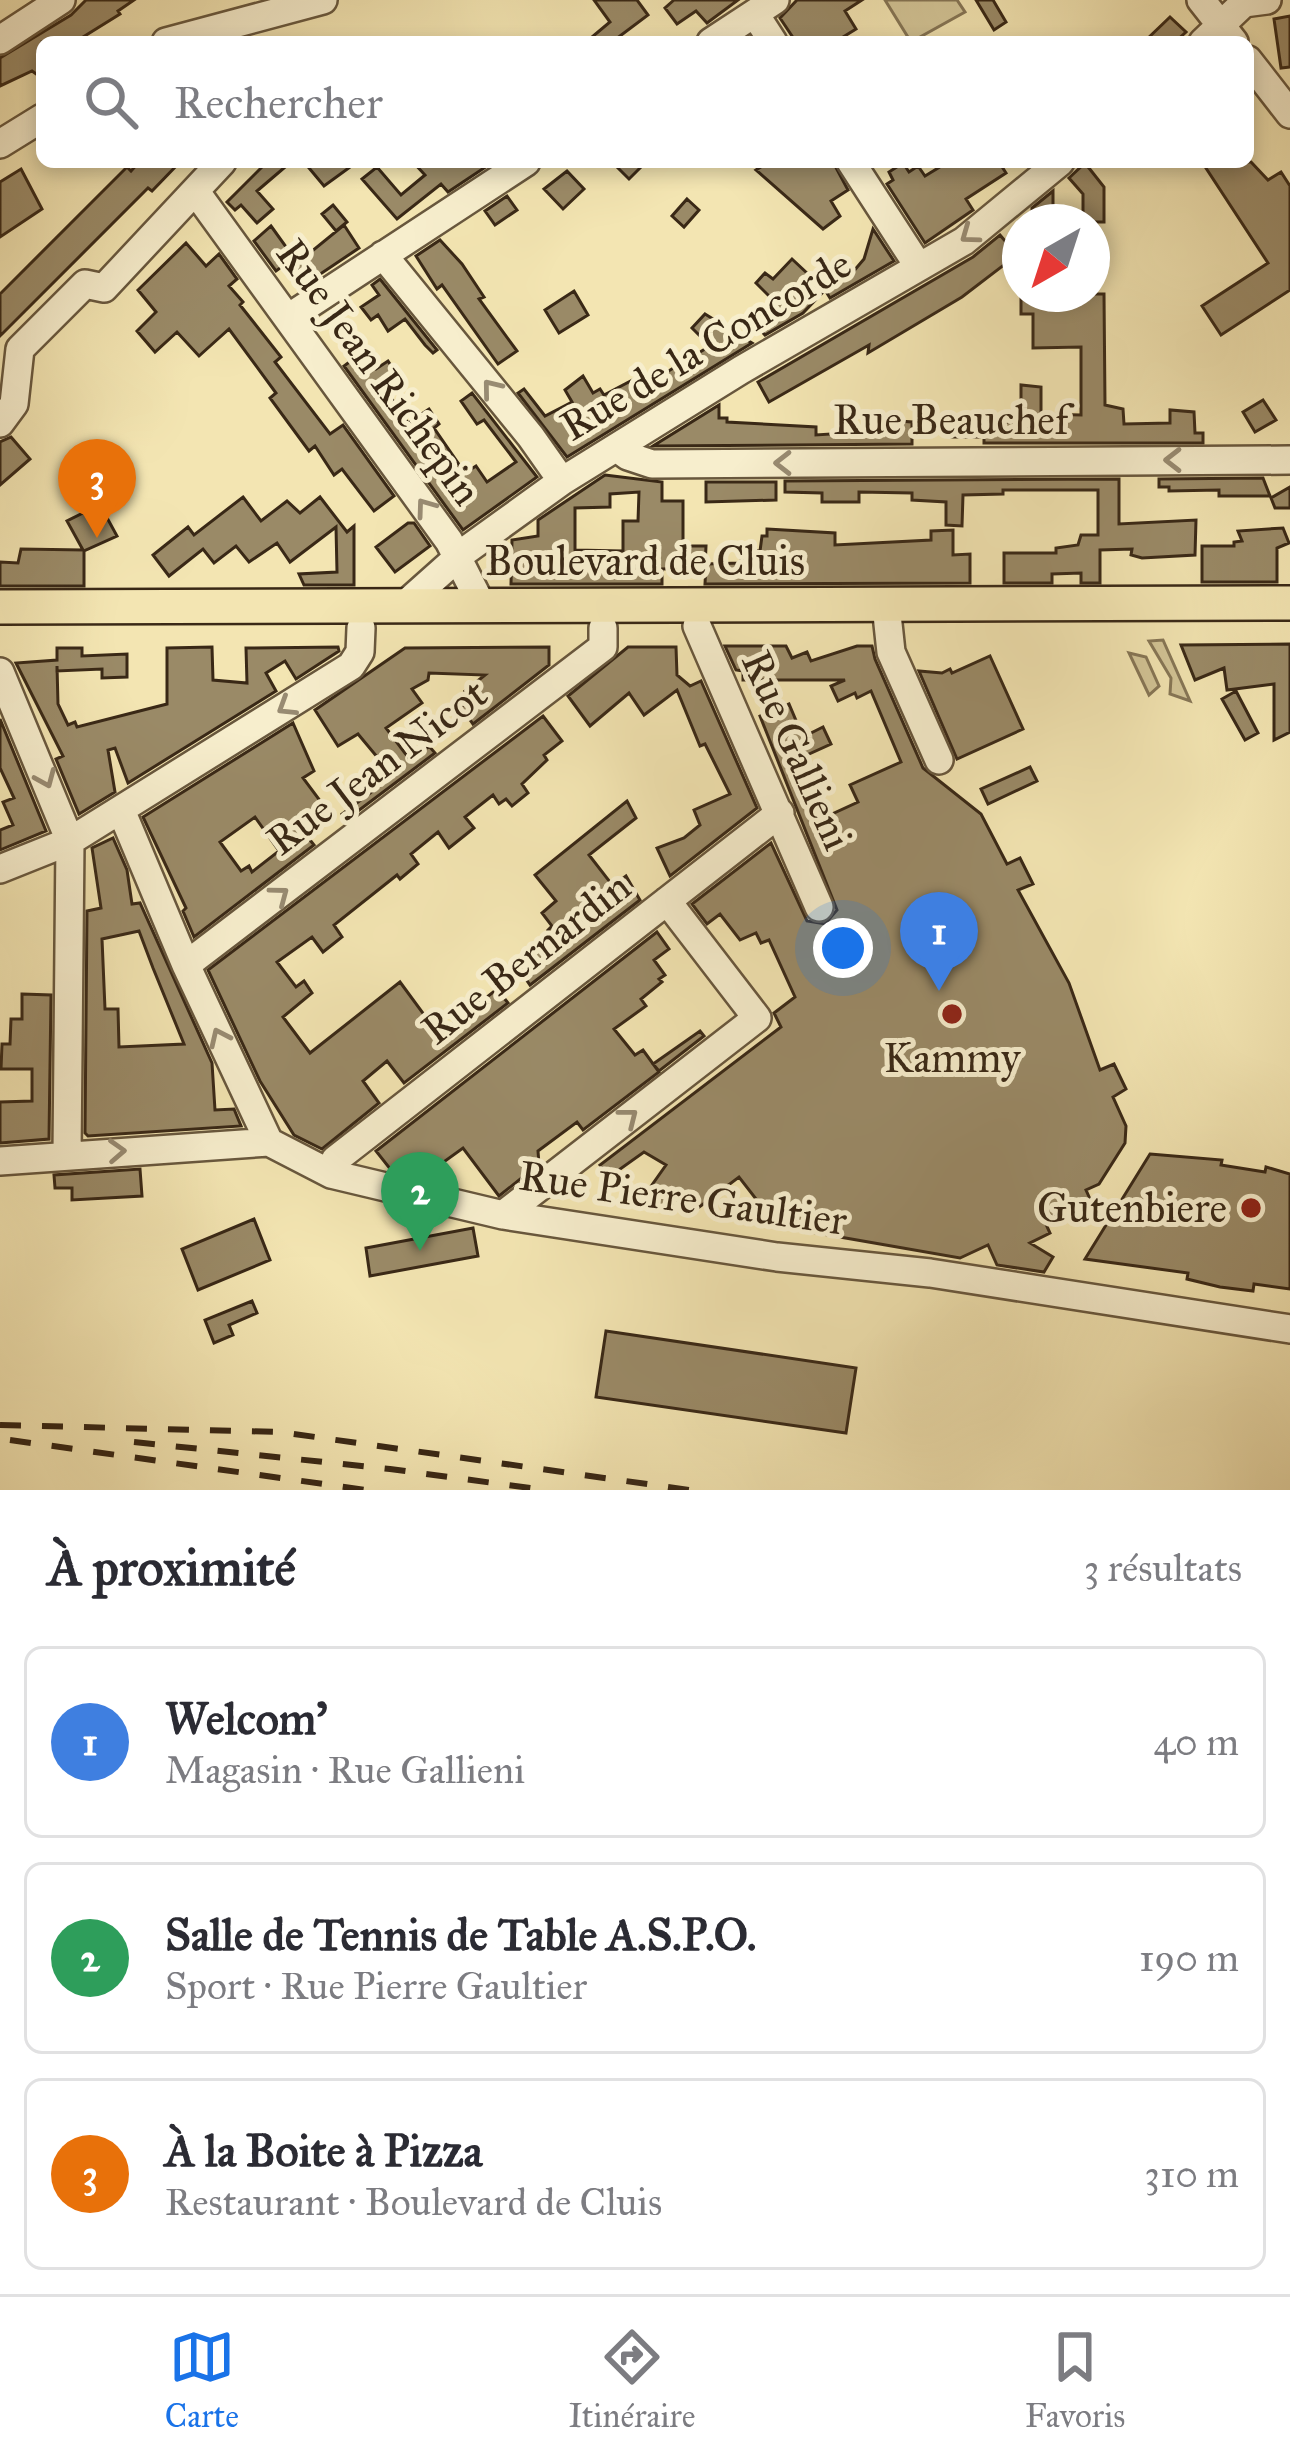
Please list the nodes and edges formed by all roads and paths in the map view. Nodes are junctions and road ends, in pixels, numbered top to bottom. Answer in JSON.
{"nodes":[{"id":1,"x":61,"y":0,"type":"edge"},
{"id":2,"x":323,"y":0,"type":"edge"},
{"id":3,"x":1201,"y":0,"type":"edge"},
{"id":4,"x":1267,"y":0,"type":"edge"},
{"id":5,"x":285,"y":5,"type":"edge"},
{"id":6,"x":765,"y":7,"type":"edge"},
{"id":7,"x":259,"y":30,"type":"edge"},
{"id":8,"x":212,"y":36,"type":"edge"},
{"id":9,"x":720,"y":36,"type":"edge"},
{"id":10,"x":1219,"y":36,"type":"edge"},
{"id":11,"x":0,"y":40,"type":"edge"},
{"id":12,"x":1254,"y":68,"type":"edge"},
{"id":13,"x":1290,"y":114,"type":"edge"},
{"id":14,"x":36,"y":122,"type":"edge"},
{"id":15,"x":0,"y":144,"type":"edge"},
{"id":16,"x":217,"y":168,"type":"edge"},
{"id":17,"x":517,"y":168,"type":"edge"},
{"id":18,"x":855,"y":168,"type":"edge"},
{"id":19,"x":1053,"y":168,"type":"edge"},
{"id":20,"x":196,"y":192,"type":"junction"},
{"id":21,"x":382,"y":255,"type":"junction"},
{"id":22,"x":919,"y":267,"type":"junction"},
{"id":23,"x":288,"y":318,"type":"junction"},
{"id":24,"x":0,"y":423,"type":"edge"},
{"id":25,"x":617,"y":448,"type":"junction"},
{"id":26,"x":1290,"y":460,"type":"edge"},
{"id":27,"x":562,"y":481,"type":"junction"},
{"id":28,"x":459,"y":556,"type":"junction"},
{"id":29,"x":1290,"y":603,"type":"edge"},
{"id":30,"x":0,"y":607,"type":"edge"},
{"id":31,"x":401,"y":608,"type":"junction"},
{"id":32,"x":483,"y":608,"type":"junction"},
{"id":33,"x":886,"y":615,"type":"junction"},
{"id":34,"x":1290,"y":625,"type":"edge"},
{"id":35,"x":697,"y":626,"type":"junction"},
{"id":36,"x":361,"y":628,"type":"junction"},
{"id":37,"x":603,"y":628,"type":"junction"},
{"id":38,"x":0,"y":630,"type":"edge"},
{"id":39,"x":0,"y":672,"type":"edge"},
{"id":40,"x":939,"y":760,"type":"dead end"},
{"id":41,"x":121,"y":810,"type":"junction"},
{"id":42,"x":780,"y":814,"type":"junction"},
{"id":43,"x":70,"y":841,"type":"junction"},
{"id":44,"x":0,"y":869,"type":"edge"},
{"id":45,"x":667,"y":901,"type":"junction"},
{"id":46,"x":819,"y":907,"type":"dead end"},
{"id":47,"x":186,"y":965,"type":"junction"},
{"id":48,"x":269,"y":1142,"type":"junction"},
{"id":49,"x":67,"y":1154,"type":"junction"},
{"id":50,"x":0,"y":1161,"type":"edge"},
{"id":51,"x":331,"y":1174,"type":"junction"},
{"id":52,"x":503,"y":1214,"type":"junction"},
{"id":53,"x":1290,"y":1329,"type":"edge"}],
"edges":[{"from":1,"to":11,"type":"street"},
{"from":2,"to":5,"type":"street"},
{"from":3,"to":10,"type":"street"},
{"from":4,"to":10,"type":"street"},
{"from":5,"to":7,"type":"street"},
{"from":6,"to":9,"type":"street"},
{"from":7,"to":8,"type":"street"},
{"from":12,"to":13,"type":"street"},
{"from":14,"to":15,"type":"street"},
{"from":16,"to":20,"type":"street"},
{"from":17,"to":21,"type":"street"},
{"from":18,"to":22,"type":"street"},
{"from":19,"to":22,"type":"street","name":"Rue de la Concorde","one_way":true},
{"from":20,"to":23,"type":"street","name":"Rue Jean Richepin"},
{"from":20,"to":24,"type":"street"},
{"from":21,"to":23,"type":"street"},
{"from":27,"to":21,"type":"street","one_way":true},
{"from":22,"to":25,"type":"street","name":"Rue de la Concorde"},
{"from":28,"to":23,"type":"street","name":"Rue Jean Richepin","one_way":true},
{"from":26,"to":25,"type":"street","name":"Rue Beauchef","one_way":true},
{"from":25,"to":27,"type":"street","name":"Rue de la Concorde"},
{"from":27,"to":28,"type":"street","name":"Rue de la Concorde"},
{"from":28,"to":31,"type":"street","name":"Rue de la Concorde"},
{"from":28,"to":32,"type":"street","name":"Rue Jean Richepin"},
{"from":29,"to":33,"type":"main road","name":"Boulevard de Cluis"},
{"from":30,"to":31,"type":"main road","name":"Boulevard de Cluis"},
{"from":31,"to":32,"type":"main road","name":"Boulevard de Cluis"},
{"from":32,"to":33,"type":"main road","name":"Boulevard de Cluis"},
{"from":33,"to":34,"type":"main road","name":"Boulevard de Cluis"},
{"from":33,"to":35,"type":"main road","name":"Boulevard de Cluis"},
{"from":33,"to":40,"type":"street"},
{"from":35,"to":37,"type":"main road","name":"Boulevard de Cluis"},
{"from":35,"to":42,"type":"street","name":"Rue Gallieni"},
{"from":36,"to":37,"type":"main road","name":"Boulevard de Cluis"},
{"from":36,"to":38,"type":"main road","name":"Boulevard de Cluis"},
{"from":36,"to":41,"type":"street","one_way":true},
{"from":47,"to":37,"type":"street","name":"Rue Jean Nicot","one_way":true},
{"from":39,"to":43,"type":"street","one_way":true},
{"from":41,"to":43,"type":"street"},
{"from":41,"to":47,"type":"street"},
{"from":42,"to":45,"type":"street","name":"Rue Bernardin"},
{"from":42,"to":46,"type":"street","name":"Rue Gallieni"},
{"from":43,"to":44,"type":"street"},
{"from":43,"to":49,"type":"street"},
{"from":45,"to":51,"type":"street","name":"Rue Bernardin"},
{"from":52,"to":45,"type":"street","one_way":true},
{"from":48,"to":47,"type":"street","one_way":true},
{"from":49,"to":48,"type":"street","one_way":true},
{"from":48,"to":51,"type":"street","name":"Rue Pierre Gaultier"},
{"from":49,"to":50,"type":"street"},
{"from":51,"to":52,"type":"street","name":"Rue Pierre Gaultier"},
{"from":52,"to":53,"type":"street","name":"Rue Pierre Gaultier"}]}
